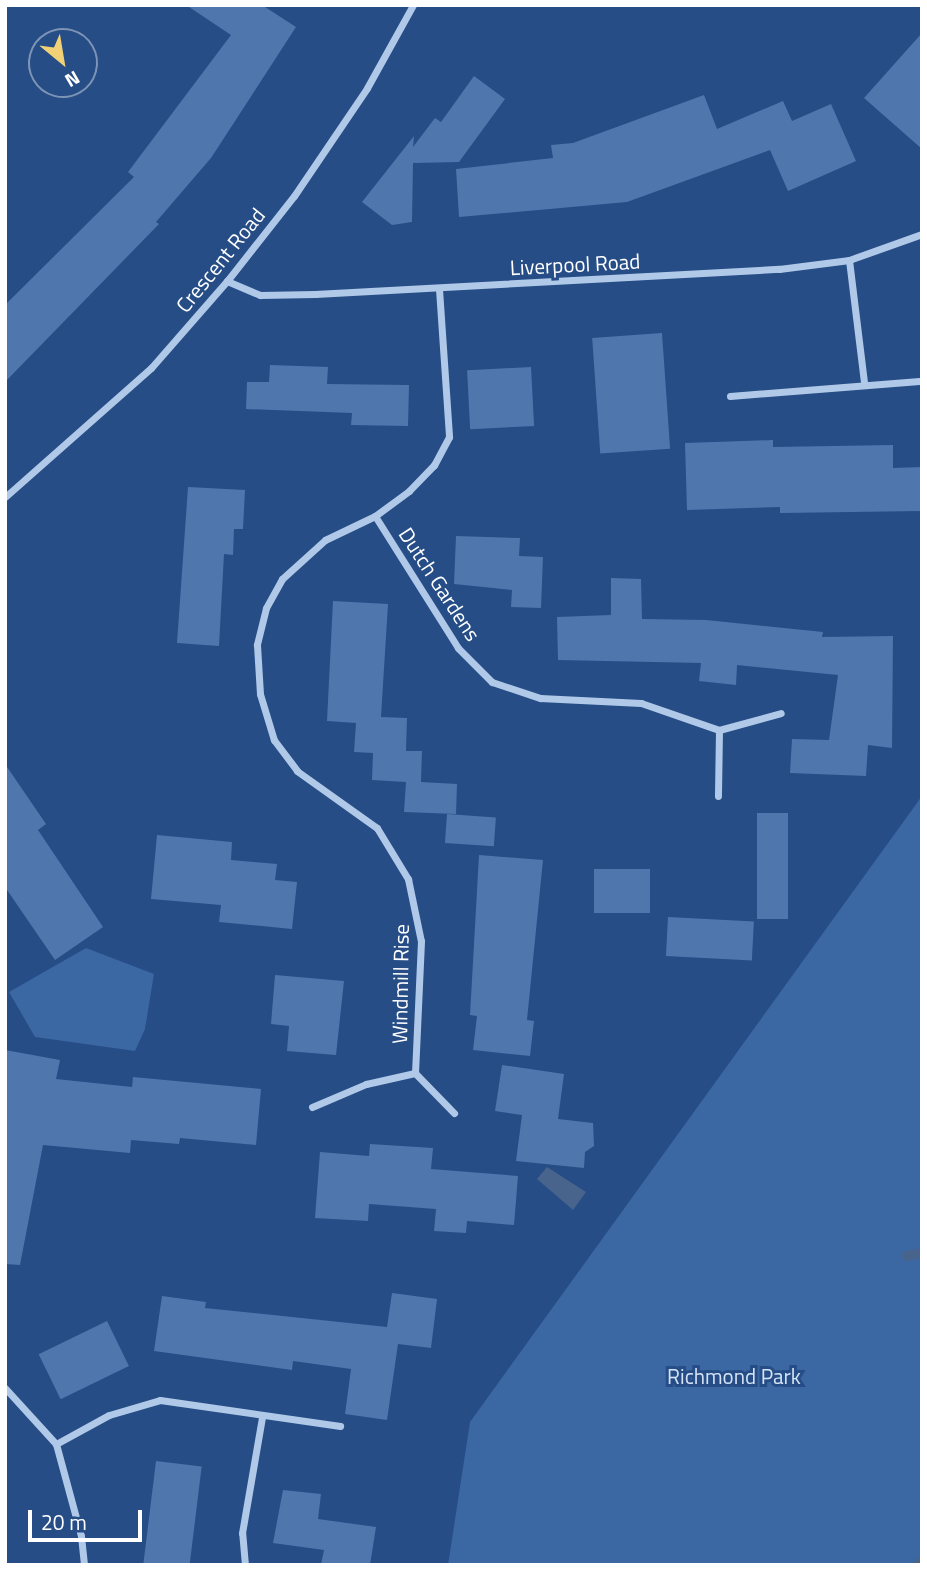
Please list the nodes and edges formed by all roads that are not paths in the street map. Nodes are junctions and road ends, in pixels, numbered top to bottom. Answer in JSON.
{"nodes":[{"id":1,"x":413,"y":5,"type":"edge"},
{"id":2,"x":922,"y":234,"type":"edge"},
{"id":3,"x":849,"y":260,"type":"junction"},
{"id":4,"x":227,"y":281,"type":"junction"},
{"id":5,"x":439,"y":289,"type":"junction"},
{"id":6,"x":922,"y":381,"type":"edge"},
{"id":7,"x":864,"y":383,"type":"junction"},
{"id":8,"x":730,"y":396,"type":"dead end"},
{"id":9,"x":5,"y":497,"type":"edge"},
{"id":10,"x":375,"y":516,"type":"junction"},
{"id":11,"x":781,"y":713,"type":"dead end"},
{"id":12,"x":719,"y":730,"type":"junction"},
{"id":13,"x":718,"y":796,"type":"dead end"},
{"id":14,"x":415,"y":1073,"type":"junction"},
{"id":15,"x":312,"y":1107,"type":"dead end"},
{"id":16,"x":454,"y":1113,"type":"dead end"},
{"id":17,"x":5,"y":1388,"type":"edge"},
{"id":18,"x":262,"y":1417,"type":"junction"},
{"id":19,"x":340,"y":1426,"type":"dead end"},
{"id":20,"x":56,"y":1444,"type":"junction"},
{"id":21,"x":84,"y":1565,"type":"edge"},
{"id":22,"x":245,"y":1565,"type":"edge"}],
"edges":[{"from":1,"to":4,"type":"street","name":"Crescent Road"},
{"from":2,"to":3,"type":"street","name":"Liverpool Road"},
{"from":3,"to":5,"type":"street","name":"Liverpool Road"},
{"from":3,"to":7,"type":"street"},
{"from":4,"to":5,"type":"street","name":"Liverpool Road"},
{"from":4,"to":9,"type":"street","name":"Crescent Road"},
{"from":5,"to":10,"type":"street","name":"Windmill Rise"},
{"from":6,"to":7,"type":"street"},
{"from":7,"to":8,"type":"street"},
{"from":10,"to":12,"type":"street","name":"Dutch Gardens"},
{"from":10,"to":14,"type":"street","name":"Windmill Rise"},
{"from":11,"to":12,"type":"street"},
{"from":12,"to":13,"type":"street"},
{"from":14,"to":15,"type":"street","name":"Windmill Rise"},
{"from":14,"to":16,"type":"street","name":"Windmill Rise"},
{"from":17,"to":20,"type":"street"},
{"from":18,"to":19,"type":"street"},
{"from":18,"to":20,"type":"street"},
{"from":18,"to":22,"type":"street"},
{"from":20,"to":21,"type":"street"}]}
